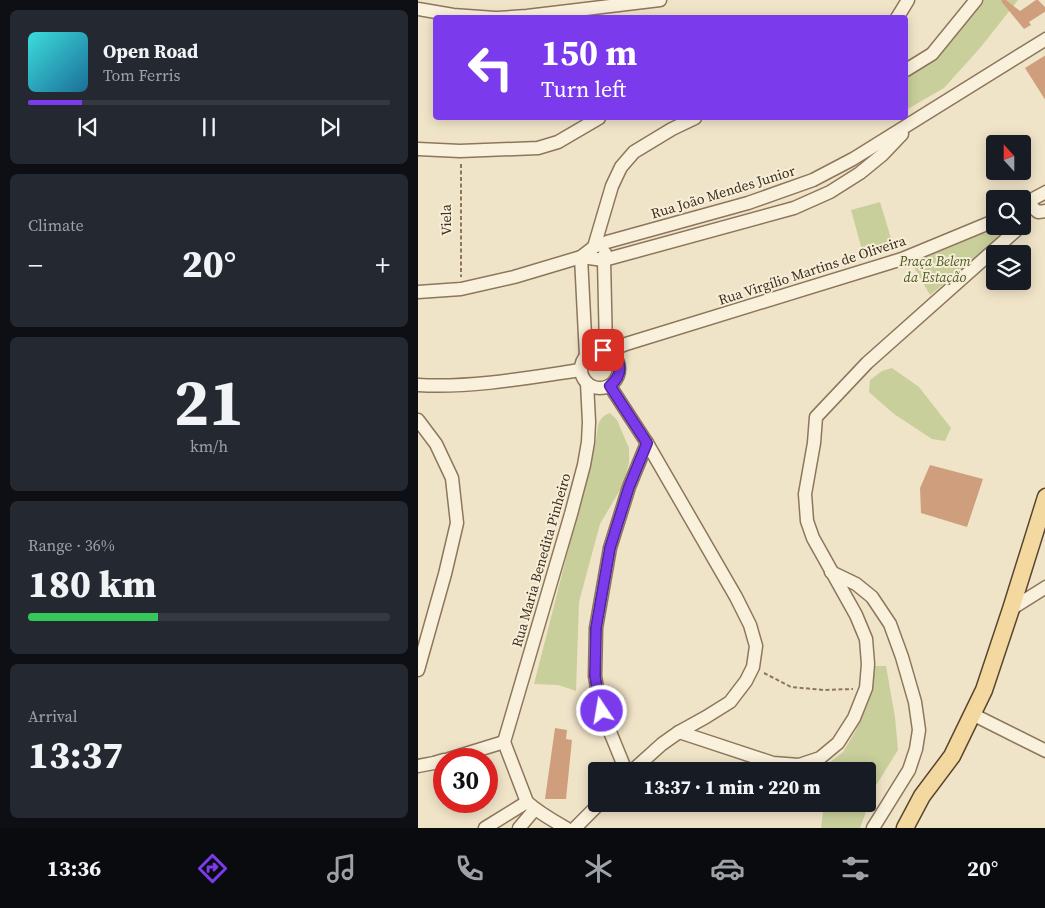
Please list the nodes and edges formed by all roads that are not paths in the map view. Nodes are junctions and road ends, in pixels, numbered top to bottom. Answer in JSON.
{"nodes":[{"id":1,"x":660,"y":0,"type":"edge"},
{"id":2,"x":908,"y":0,"type":"edge"},
{"id":3,"x":976,"y":0,"type":"edge"},
{"id":4,"x":418,"y":9,"type":"edge"},
{"id":5,"x":576,"y":9,"type":"edge"},
{"id":6,"x":452,"y":15,"type":"edge"},
{"id":7,"x":534,"y":15,"type":"edge"},
{"id":8,"x":900,"y":15,"type":"edge"},
{"id":9,"x":1046,"y":39,"type":"edge"},
{"id":10,"x":908,"y":69,"type":"edge"},
{"id":11,"x":595,"y":120,"type":"edge"},
{"id":12,"x":691,"y":120,"type":"edge"},
{"id":13,"x":913,"y":122,"type":"junction"},
{"id":14,"x":418,"y":149,"type":"edge"},
{"id":15,"x":1046,"y":192,"type":"edge"},
{"id":16,"x":1031,"y":200,"type":"edge"},
{"id":17,"x":1042,"y":211,"type":"edge"},
{"id":18,"x":1031,"y":219,"type":"edge"},
{"id":19,"x":986,"y":225,"type":"edge"},
{"id":20,"x":1012,"y":235,"type":"edge"},
{"id":21,"x":607,"y":242,"type":"junction"},
{"id":22,"x":594,"y":247,"type":"junction"},
{"id":23,"x":581,"y":258,"type":"junction"},
{"id":24,"x":604,"y":260,"type":"junction"},
{"id":25,"x":418,"y":292,"type":"edge"},
{"id":26,"x":607,"y":351,"type":"junction"},
{"id":27,"x":586,"y":356,"type":"junction"},
{"id":28,"x":580,"y":370,"type":"junction"},
{"id":29,"x":587,"y":383,"type":"junction"},
{"id":30,"x":418,"y":385,"type":"edge"},
{"id":31,"x":610,"y":386,"type":"junction"},
{"id":32,"x":418,"y":420,"type":"edge"},
{"id":33,"x":647,"y":443,"type":"junction"},
{"id":34,"x":1046,"y":497,"type":"edge"},
{"id":35,"x":831,"y":572,"type":"junction"},
{"id":36,"x":1046,"y":587,"type":"edge"},
{"id":37,"x":1011,"y":609,"type":"junction"},
{"id":38,"x":418,"y":670,"type":"edge"},
{"id":39,"x":972,"y":713,"type":"junction"},
{"id":40,"x":679,"y":732,"type":"junction"},
{"id":41,"x":504,"y":742,"type":"junction"},
{"id":42,"x":485,"y":748,"type":"edge"},
{"id":43,"x":1046,"y":751,"type":"edge"},
{"id":44,"x":622,"y":762,"type":"edge"},
{"id":45,"x":642,"y":762,"type":"edge"},
{"id":46,"x":433,"y":763,"type":"edge"},
{"id":47,"x":418,"y":766,"type":"edge"},
{"id":48,"x":531,"y":805,"type":"junction"},
{"id":49,"x":591,"y":812,"type":"edge"},
{"id":50,"x":485,"y":828,"type":"edge"},
{"id":51,"x":519,"y":828,"type":"edge"},
{"id":52,"x":566,"y":828,"type":"edge"},
{"id":53,"x":575,"y":828,"type":"edge"},
{"id":54,"x":873,"y":828,"type":"edge"},
{"id":55,"x":905,"y":828,"type":"edge"}],
"edges":[{"from":1,"to":5,"type":"street"},
{"from":2,"to":8,"type":"street"},
{"from":3,"to":10,"type":"street"},
{"from":4,"to":6,"type":"street"},
{"from":5,"to":7,"type":"street"},
{"from":9,"to":13,"type":"street"},
{"from":11,"to":14,"type":"street"},
{"from":12,"to":22,"type":"street"},
{"from":13,"to":21,"type":"street","name":"Rua João Mendes Junior"},
{"from":13,"to":24,"type":"street","name":"Rua João Mendes Junior"},
{"from":15,"to":16,"type":"street"},
{"from":17,"to":18,"type":"street"},
{"from":19,"to":26,"type":"street","name":"Rua Virgílio Martins de Oliveira"},
{"from":20,"to":35,"type":"street"},
{"from":21,"to":22,"type":"street","name":"Rua João Mendes Junior"},
{"from":21,"to":24,"type":"street"},
{"from":22,"to":23,"type":"street","name":"Rua João Mendes Junior"},
{"from":23,"to":24,"type":"street","name":"Rua João Mendes Junior"},
{"from":23,"to":25,"type":"street","name":"Rua João Mendes Junior"},
{"from":23,"to":27,"type":"street"},
{"from":24,"to":26,"type":"street"},
{"from":26,"to":27,"type":"street"},
{"from":26,"to":31,"type":"street"},
{"from":27,"to":28,"type":"street"},
{"from":28,"to":29,"type":"street"},
{"from":28,"to":30,"type":"street"},
{"from":29,"to":31,"type":"street"},
{"from":29,"to":41,"type":"street","name":"Rua Maria Benedita Pinheiro"},
{"from":31,"to":33,"type":"street"},
{"from":32,"to":38,"type":"street"},
{"from":33,"to":40,"type":"street"},
{"from":33,"to":44,"type":"street"},
{"from":34,"to":37,"type":"main road"},
{"from":35,"to":40,"type":"street"},
{"from":35,"to":54,"type":"street"},
{"from":36,"to":37,"type":"street"},
{"from":37,"to":39,"type":"main road"},
{"from":39,"to":43,"type":"street"},
{"from":39,"to":55,"type":"main road"},
{"from":40,"to":45,"type":"street"},
{"from":41,"to":42,"type":"street"},
{"from":41,"to":48,"type":"street"},
{"from":46,"to":47,"type":"street"},
{"from":48,"to":50,"type":"street"},
{"from":48,"to":51,"type":"street"},
{"from":48,"to":52,"type":"street"},
{"from":49,"to":53,"type":"street"}]}
